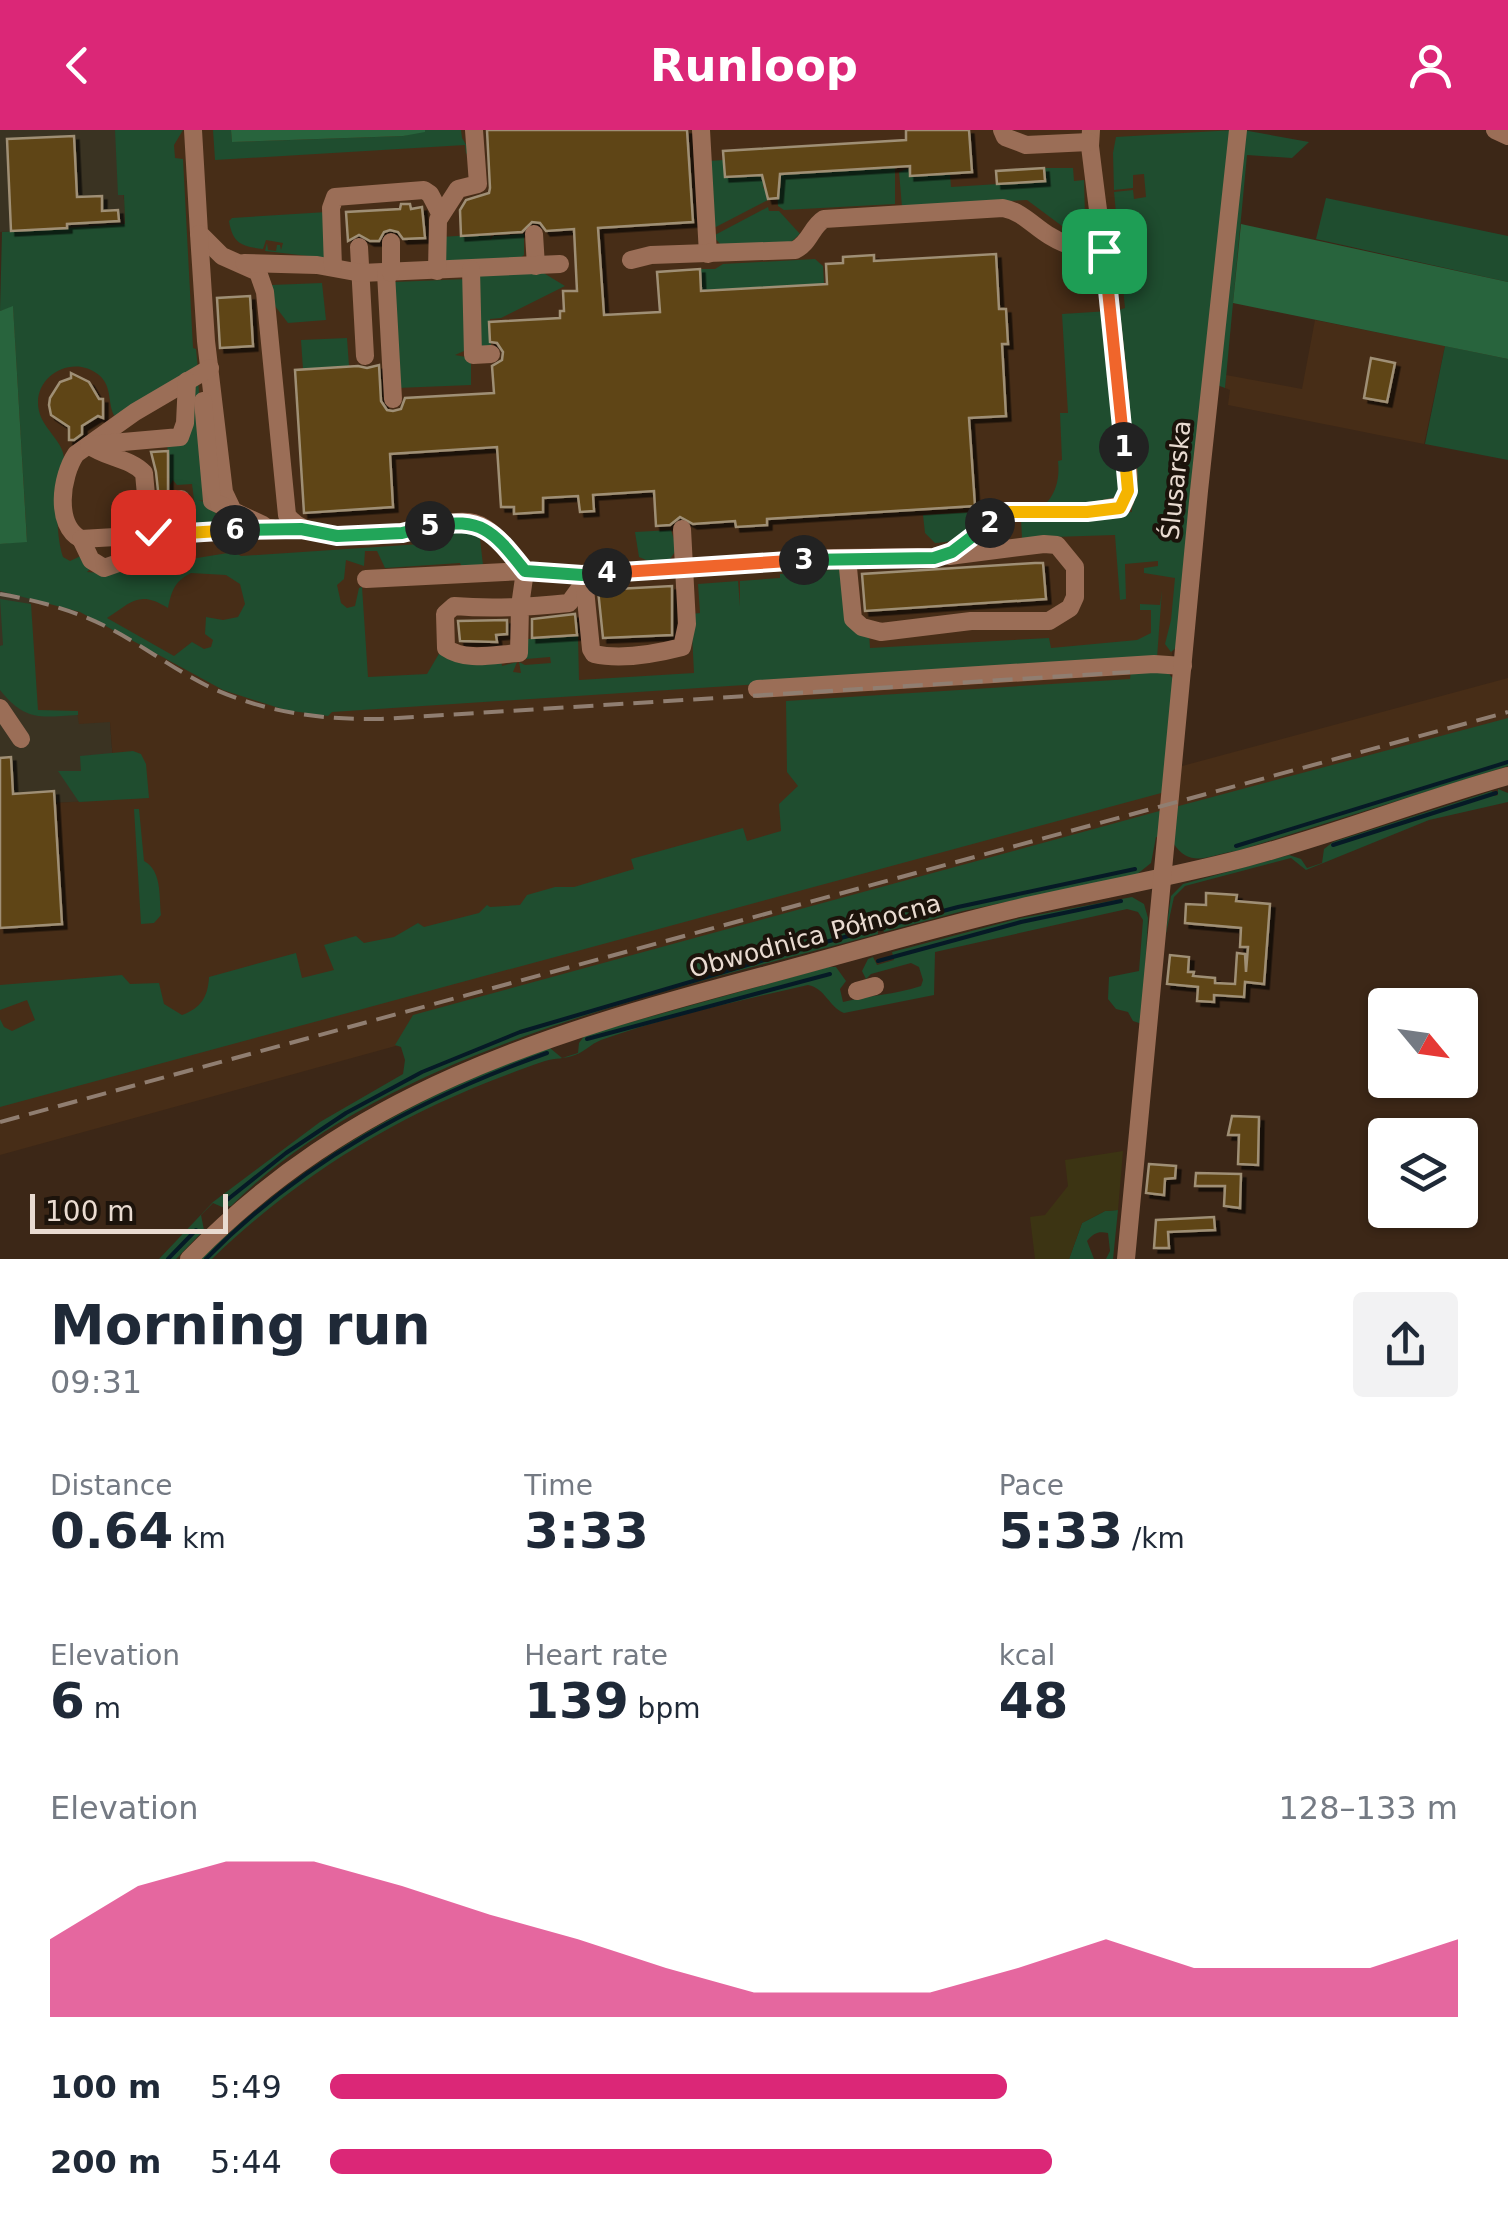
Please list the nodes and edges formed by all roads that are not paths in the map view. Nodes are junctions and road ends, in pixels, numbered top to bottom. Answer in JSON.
{"nodes":[{"id":1,"x":194,"y":130,"type":"edge"},
{"id":2,"x":474,"y":130,"type":"edge"},
{"id":3,"x":701,"y":130,"type":"edge"},
{"id":4,"x":1002,"y":130,"type":"edge"},
{"id":5,"x":1238,"y":130,"type":"edge"},
{"id":6,"x":1496,"y":130,"type":"edge"},
{"id":7,"x":1090,"y":136,"type":"edge"},
{"id":8,"x":1508,"y":136,"type":"edge"},
{"id":9,"x":441,"y":215,"type":"junction"},
{"id":10,"x":199,"y":233,"type":"junction"},
{"id":11,"x":534,"y":234,"type":"dead end"},
{"id":12,"x":391,"y":242,"type":"dead end"},
{"id":13,"x":359,"y":247,"type":"dead end"},
{"id":14,"x":1104,"y":251,"type":"junction"},
{"id":15,"x":708,"y":254,"type":"junction"},
{"id":16,"x":631,"y":260,"type":"dead end"},
{"id":17,"x":244,"y":263,"type":"junction"},
{"id":18,"x":560,"y":264,"type":"dead end"},
{"id":19,"x":536,"y":266,"type":"junction"},
{"id":20,"x":333,"y":267,"type":"junction"},
{"id":21,"x":472,"y":269,"type":"junction"},
{"id":22,"x":437,"y":271,"type":"junction"},
{"id":23,"x":361,"y":273,"type":"junction"},
{"id":24,"x":388,"y":273,"type":"junction"},
{"id":25,"x":491,"y":354,"type":"dead end"},
{"id":26,"x":365,"y":356,"type":"dead end"},
{"id":27,"x":210,"y":368,"type":"junction"},
{"id":28,"x":187,"y":381,"type":"junction"},
{"id":29,"x":394,"y":399,"type":"dead end"},
{"id":30,"x":89,"y":445,"type":"junction"},
{"id":31,"x":182,"y":499,"type":"dead end"},
{"id":32,"x":271,"y":528,"type":"junction"},
{"id":33,"x":301,"y":529,"type":"junction"},
{"id":34,"x":682,"y":529,"type":"dead end"},
{"id":35,"x":166,"y":535,"type":"junction"},
{"id":36,"x":81,"y":539,"type":"junction"},
{"id":37,"x":847,"y":558,"type":"junction"},
{"id":38,"x":934,"y":558,"type":"junction"},
{"id":39,"x":684,"y":567,"type":"junction"},
{"id":40,"x":525,"y":571,"type":"junction"},
{"id":41,"x":583,"y":578,"type":"junction"},
{"id":42,"x":366,"y":580,"type":"dead end"},
{"id":43,"x":520,"y":606,"type":"junction"},
{"id":44,"x":1183,"y":666,"type":"junction"},
{"id":45,"x":756,"y":689,"type":"dead end"},
{"id":46,"x":0,"y":708,"type":"edge"},
{"id":47,"x":20,"y":738,"type":"dead end"},
{"id":48,"x":1508,"y":776,"type":"edge"},
{"id":49,"x":1162,"y":878,"type":"junction"},
{"id":50,"x":189,"y":1259,"type":"edge"},
{"id":51,"x":1126,"y":1259,"type":"edge"}],
"edges":[{"from":1,"to":10,"type":"street"},
{"from":2,"to":9,"type":"street"},
{"from":3,"to":15,"type":"street"},
{"from":4,"to":7,"type":"street"},
{"from":5,"to":44,"type":"street","name":"Ślusarska"},
{"from":6,"to":8,"type":"street"},
{"from":7,"to":14,"type":"street"},
{"from":9,"to":20,"type":"street"},
{"from":9,"to":22,"type":"street"},
{"from":10,"to":17,"type":"street"},
{"from":10,"to":27,"type":"street"},
{"from":11,"to":19,"type":"street"},
{"from":12,"to":24,"type":"street"},
{"from":13,"to":23,"type":"street"},
{"from":14,"to":15,"type":"street"},
{"from":14,"to":38,"type":"street"},
{"from":15,"to":16,"type":"street"},
{"from":17,"to":20,"type":"street"},
{"from":17,"to":33,"type":"street"},
{"from":18,"to":19,"type":"street"},
{"from":19,"to":21,"type":"street"},
{"from":20,"to":23,"type":"street"},
{"from":21,"to":22,"type":"street"},
{"from":21,"to":25,"type":"street"},
{"from":22,"to":24,"type":"street"},
{"from":23,"to":24,"type":"street"},
{"from":23,"to":26,"type":"street"},
{"from":24,"to":29,"type":"street"},
{"from":27,"to":28,"type":"street"},
{"from":27,"to":32,"type":"street"},
{"from":28,"to":30,"type":"street"},
{"from":28,"to":30,"type":"street"},
{"from":30,"to":35,"type":"street"},
{"from":30,"to":36,"type":"street"},
{"from":31,"to":35,"type":"street"},
{"from":32,"to":33,"type":"street"},
{"from":32,"to":35,"type":"street"},
{"from":33,"to":40,"type":"street"},
{"from":34,"to":39,"type":"street"},
{"from":35,"to":36,"type":"street"},
{"from":35,"to":36,"type":"street"},
{"from":37,"to":38,"type":"street"},
{"from":37,"to":38,"type":"street"},
{"from":37,"to":39,"type":"street"},
{"from":39,"to":41,"type":"street"},
{"from":39,"to":41,"type":"street"},
{"from":40,"to":41,"type":"street"},
{"from":40,"to":42,"type":"street"},
{"from":40,"to":43,"type":"street"},
{"from":41,"to":43,"type":"street"},
{"from":43,"to":43,"type":"street"},
{"from":44,"to":45,"type":"street"},
{"from":44,"to":49,"type":"street","name":"Ślusarska"},
{"from":46,"to":47,"type":"street"},
{"from":48,"to":49,"type":"street","name":"Obwodnica Północna"},
{"from":49,"to":50,"type":"street","name":"Obwodnica Północna"},
{"from":49,"to":51,"type":"street","name":"Ślusarska"}]}
